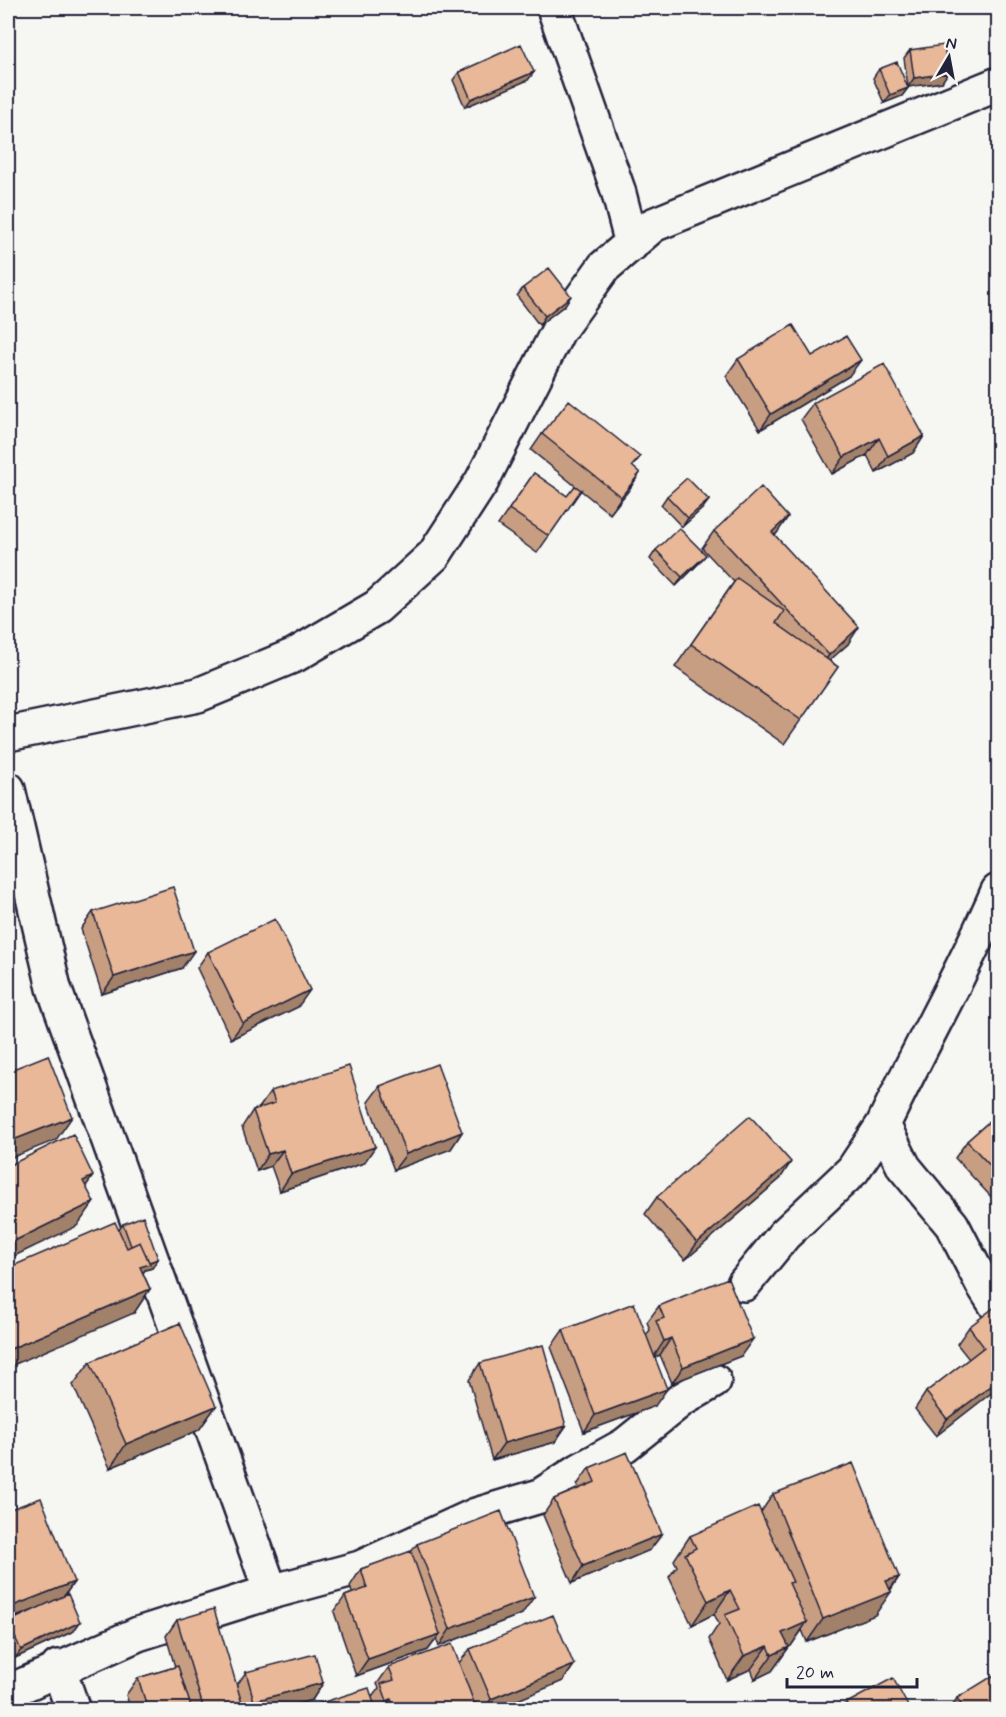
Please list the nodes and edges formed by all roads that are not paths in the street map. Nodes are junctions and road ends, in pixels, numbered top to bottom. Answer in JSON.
{"nodes":[{"id":1,"x":554,"y":8,"type":"edge"},
{"id":2,"x":999,"y":84,"type":"edge"},
{"id":3,"x":632,"y":244,"type":"junction"},
{"id":4,"x":8,"y":734,"type":"edge"},
{"id":5,"x":8,"y":789,"type":"edge"},
{"id":6,"x":999,"y":891,"type":"edge"},
{"id":7,"x":883,"y":1125,"type":"junction"},
{"id":8,"x":744,"y":1284,"type":"dead end"},
{"id":9,"x":999,"y":1308,"type":"edge"},
{"id":10,"x":714,"y":1381,"type":"dead end"},
{"id":11,"x":271,"y":1592,"type":"junction"},
{"id":12,"x":58,"y":1667,"type":"junction"},
{"id":13,"x":8,"y":1692,"type":"edge"},
{"id":14,"x":73,"y":1710,"type":"edge"}],
"edges":[{"from":1,"to":3,"type":"street"},
{"from":2,"to":3,"type":"street"},
{"from":3,"to":4,"type":"street"},
{"from":5,"to":11,"type":"street"},
{"from":6,"to":7,"type":"street"},
{"from":7,"to":8,"type":"street"},
{"from":7,"to":9,"type":"street"},
{"from":10,"to":11,"type":"street"},
{"from":11,"to":12,"type":"street"},
{"from":12,"to":13,"type":"street"},
{"from":12,"to":14,"type":"street"}]}
